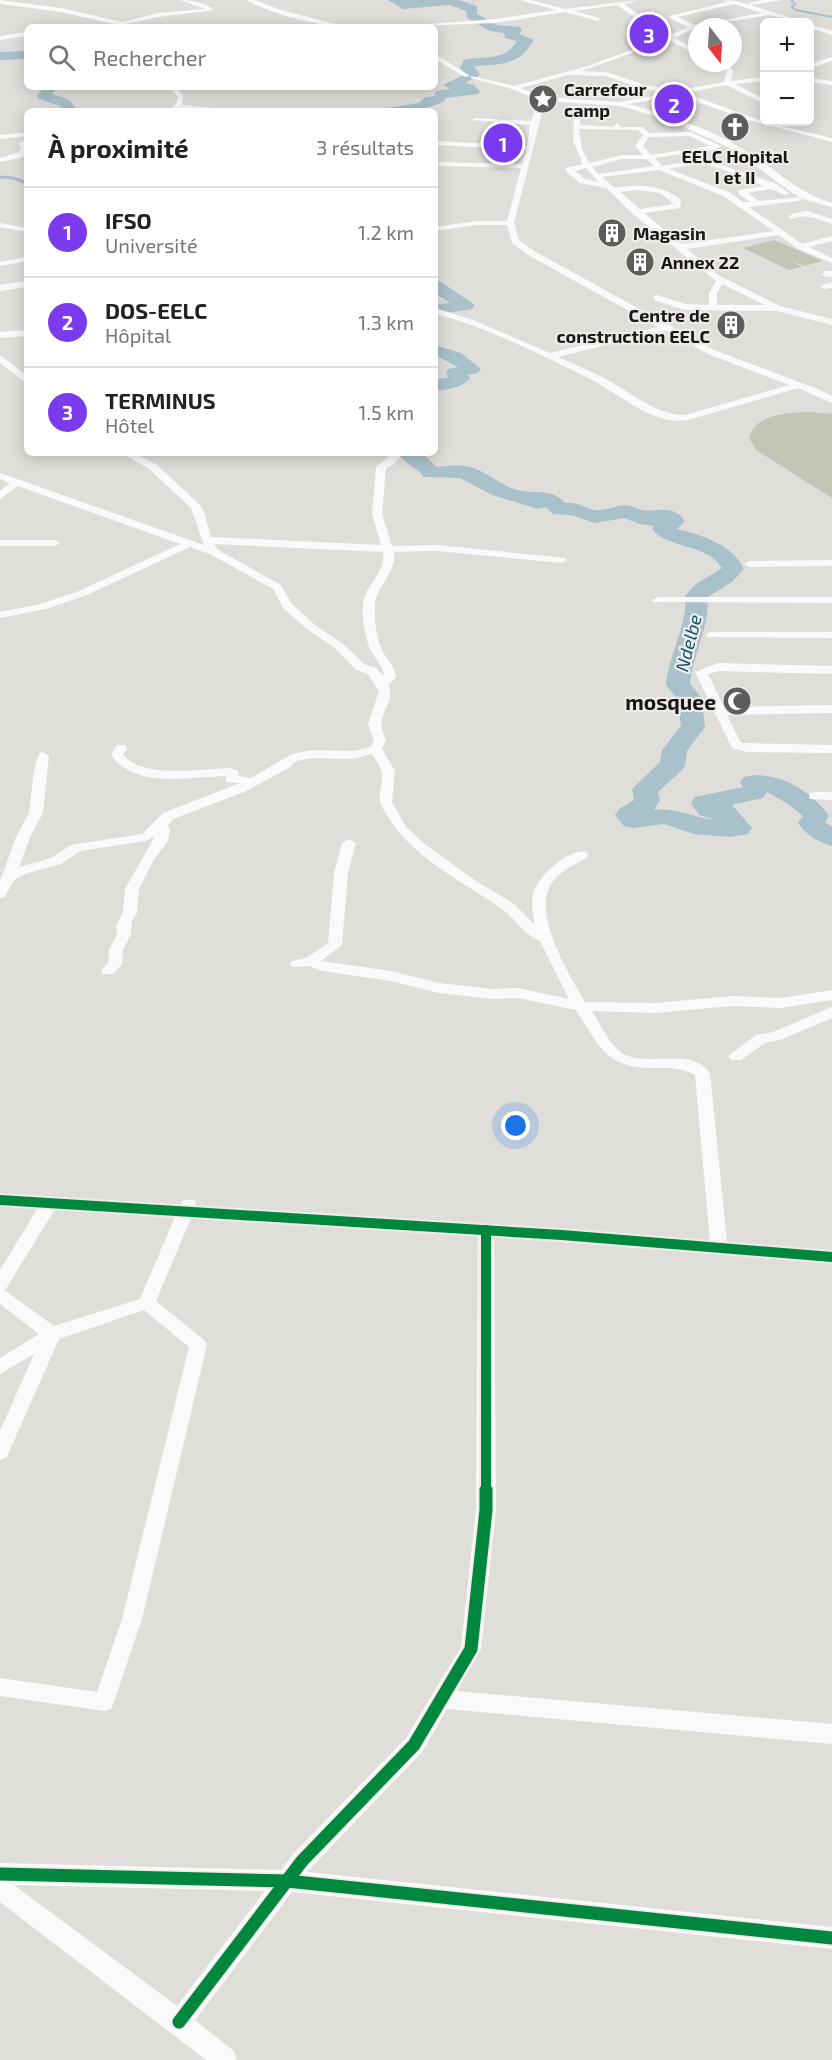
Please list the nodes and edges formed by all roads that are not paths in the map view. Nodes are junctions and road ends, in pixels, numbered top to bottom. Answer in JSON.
{"nodes":[{"id":1,"x":183,"y":0,"type":"edge"},
{"id":2,"x":250,"y":0,"type":"edge"},
{"id":3,"x":523,"y":0,"type":"edge"},
{"id":4,"x":637,"y":0,"type":"edge"},
{"id":5,"x":726,"y":0,"type":"edge"},
{"id":6,"x":780,"y":0,"type":"edge"},
{"id":7,"x":628,"y":1,"type":"edge"},
{"id":8,"x":0,"y":2,"type":"edge"},
{"id":9,"x":619,"y":3,"type":"junction"},
{"id":10,"x":738,"y":3,"type":"junction"},
{"id":11,"x":569,"y":12,"type":"junction"},
{"id":12,"x":769,"y":13,"type":"junction"},
{"id":13,"x":742,"y":18,"type":"edge"},
{"id":14,"x":786,"y":18,"type":"edge"},
{"id":15,"x":598,"y":19,"type":"dead end"},
{"id":16,"x":132,"y":21,"type":"junction"},
{"id":17,"x":122,"y":24,"type":"joint"},
{"id":18,"x":144,"y":24,"type":"edge"},
{"id":19,"x":332,"y":24,"type":"edge"},
{"id":20,"x":438,"y":24,"type":"edge"},
{"id":21,"x":688,"y":25,"type":"edge"},
{"id":22,"x":814,"y":27,"type":"edge"},
{"id":23,"x":688,"y":29,"type":"edge"},
{"id":24,"x":832,"y":33,"type":"edge"},
{"id":25,"x":24,"y":34,"type":"edge"},
{"id":26,"x":0,"y":38,"type":"edge"},
{"id":27,"x":667,"y":38,"type":"junction"},
{"id":28,"x":688,"y":48,"type":"edge"},
{"id":29,"x":438,"y":58,"type":"edge"},
{"id":30,"x":832,"y":58,"type":"edge"},
{"id":31,"x":814,"y":65,"type":"edge"},
{"id":32,"x":730,"y":72,"type":"edge"},
{"id":33,"x":568,"y":73,"type":"junction"},
{"id":34,"x":760,"y":80,"type":"edge"},
{"id":35,"x":814,"y":81,"type":"edge"},
{"id":36,"x":727,"y":83,"type":"junction"},
{"id":37,"x":832,"y":83,"type":"edge"},
{"id":38,"x":514,"y":88,"type":"junction"},
{"id":39,"x":175,"y":90,"type":"edge"},
{"id":40,"x":677,"y":92,"type":"junction"},
{"id":41,"x":542,"y":99,"type":"junction"},
{"id":42,"x":760,"y":100,"type":"edge"},
{"id":43,"x":621,"y":104,"type":"junction"},
{"id":44,"x":172,"y":108,"type":"edge"},
{"id":45,"x":616,"y":112,"type":"dead end"},
{"id":46,"x":626,"y":115,"type":"dead end"},
{"id":47,"x":577,"y":117,"type":"dead end"},
{"id":48,"x":637,"y":118,"type":"dead end"},
{"id":49,"x":475,"y":120,"type":"dead end"},
{"id":50,"x":534,"y":123,"type":"junction"},
{"id":51,"x":576,"y":127,"type":"junction"},
{"id":52,"x":640,"y":128,"type":"junction"},
{"id":53,"x":24,"y":134,"type":"edge"},
{"id":54,"x":647,"y":135,"type":"junction"},
{"id":55,"x":0,"y":137,"type":"edge"},
{"id":56,"x":832,"y":140,"type":"edge"},
{"id":57,"x":438,"y":144,"type":"edge"},
{"id":58,"x":530,"y":148,"type":"junction"},
{"id":59,"x":24,"y":151,"type":"edge"},
{"id":60,"x":649,"y":157,"type":"junction"},
{"id":61,"x":0,"y":160,"type":"edge"},
{"id":62,"x":440,"y":164,"type":"dead end"},
{"id":63,"x":525,"y":166,"type":"junction"},
{"id":64,"x":588,"y":167,"type":"junction"},
{"id":65,"x":660,"y":168,"type":"junction"},
{"id":66,"x":596,"y":176,"type":"junction"},
{"id":67,"x":774,"y":186,"type":"junction"},
{"id":68,"x":609,"y":188,"type":"junction"},
{"id":69,"x":795,"y":199,"type":"junction"},
{"id":70,"x":757,"y":203,"type":"junction"},
{"id":71,"x":817,"y":205,"type":"junction"},
{"id":72,"x":741,"y":206,"type":"junction"},
{"id":73,"x":832,"y":207,"type":"edge"},
{"id":74,"x":636,"y":212,"type":"junction"},
{"id":75,"x":751,"y":213,"type":"junction"},
{"id":76,"x":792,"y":217,"type":"dead end"},
{"id":77,"x":832,"y":222,"type":"edge"},
{"id":78,"x":510,"y":223,"type":"junction"},
{"id":79,"x":0,"y":225,"type":"edge"},
{"id":80,"x":24,"y":229,"type":"edge"},
{"id":81,"x":438,"y":229,"type":"edge"},
{"id":82,"x":779,"y":232,"type":"junction"},
{"id":83,"x":832,"y":238,"type":"edge"},
{"id":84,"x":681,"y":247,"type":"junction"},
{"id":85,"x":801,"y":247,"type":"junction"},
{"id":86,"x":24,"y":260,"type":"edge"},
{"id":87,"x":832,"y":261,"type":"edge"},
{"id":88,"x":0,"y":264,"type":"edge"},
{"id":89,"x":720,"y":280,"type":"junction"},
{"id":90,"x":0,"y":281,"type":"edge"},
{"id":91,"x":24,"y":284,"type":"edge"},
{"id":92,"x":4,"y":287,"type":"edge"},
{"id":93,"x":657,"y":298,"type":"dead end"},
{"id":94,"x":713,"y":308,"type":"junction"},
{"id":95,"x":777,"y":308,"type":"junction"},
{"id":96,"x":439,"y":312,"type":"edge"},
{"id":97,"x":832,"y":322,"type":"edge"},
{"id":98,"x":667,"y":327,"type":"junction"},
{"id":99,"x":24,"y":333,"type":"edge"},
{"id":100,"x":0,"y":335,"type":"edge"},
{"id":101,"x":550,"y":356,"type":"junction"},
{"id":102,"x":0,"y":358,"type":"edge"},
{"id":103,"x":24,"y":378,"type":"edge"},
{"id":104,"x":799,"y":385,"type":"junction"},
{"id":105,"x":832,"y":400,"type":"edge"},
{"id":106,"x":133,"y":456,"type":"edge"},
{"id":107,"x":395,"y":456,"type":"edge"},
{"id":108,"x":0,"y":476,"type":"edge"},
{"id":109,"x":17,"y":482,"type":"junction"},
{"id":110,"x":0,"y":496,"type":"edge"},
{"id":111,"x":206,"y":540,"type":"junction"},
{"id":112,"x":0,"y":543,"type":"edge"},
{"id":113,"x":55,"y":543,"type":"dead end"},
{"id":114,"x":188,"y":544,"type":"junction"},
{"id":115,"x":387,"y":549,"type":"junction"},
{"id":116,"x":214,"y":552,"type":"junction"},
{"id":117,"x":562,"y":560,"type":"dead end"},
{"id":118,"x":832,"y":563,"type":"edge"},
{"id":119,"x":749,"y":564,"type":"dead end"},
{"id":120,"x":658,"y":600,"type":"dead end"},
{"id":121,"x":832,"y":600,"type":"edge"},
{"id":122,"x":0,"y":615,"type":"edge"},
{"id":123,"x":711,"y":635,"type":"dead end"},
{"id":124,"x":832,"y":635,"type":"edge"},
{"id":125,"x":832,"y":670,"type":"edge"},
{"id":126,"x":383,"y":684,"type":"junction"},
{"id":127,"x":832,"y":709,"type":"edge"},
{"id":128,"x":719,"y":711,"type":"junction"},
{"id":129,"x":121,"y":748,"type":"dead end"},
{"id":130,"x":376,"y":749,"type":"junction"},
{"id":131,"x":832,"y":749,"type":"edge"},
{"id":132,"x":43,"y":756,"type":"dead end"},
{"id":133,"x":250,"y":783,"type":"junction"},
{"id":134,"x":815,"y":796,"type":"dead end"},
{"id":135,"x":832,"y":796,"type":"edge"},
{"id":136,"x":161,"y":825,"type":"junction"},
{"id":137,"x":348,"y":843,"type":"dead end"},
{"id":138,"x":581,"y":855,"type":"dead end"},
{"id":139,"x":10,"y":877,"type":"junction"},
{"id":140,"x":0,"y":894,"type":"edge"},
{"id":141,"x":547,"y":939,"type":"junction"},
{"id":142,"x":108,"y":971,"type":"dead end"},
{"id":143,"x":832,"y":994,"type":"edge"},
{"id":144,"x":580,"y":1006,"type":"junction"},
{"id":145,"x":832,"y":1012,"type":"edge"},
{"id":146,"x":736,"y":1056,"type":"dead end"},
{"id":147,"x":0,"y":1200,"type":"edge"},
{"id":148,"x":50,"y":1203,"type":"junction"},
{"id":149,"x":187,"y":1207,"type":"junction"},
{"id":150,"x":486,"y":1230,"type":"junction"},
{"id":151,"x":719,"y":1247,"type":"junction"},
{"id":152,"x":832,"y":1257,"type":"edge"},
{"id":153,"x":0,"y":1284,"type":"edge"},
{"id":154,"x":0,"y":1294,"type":"edge"},
{"id":155,"x":147,"y":1303,"type":"junction"},
{"id":156,"x":52,"y":1334,"type":"junction"},
{"id":157,"x":0,"y":1367,"type":"edge"},
{"id":158,"x":0,"y":1452,"type":"edge"},
{"id":159,"x":0,"y":1687,"type":"edge"},
{"id":160,"x":441,"y":1699,"type":"junction"},
{"id":161,"x":832,"y":1734,"type":"edge"},
{"id":162,"x":0,"y":1874,"type":"edge"},
{"id":163,"x":287,"y":1881,"type":"junction"},
{"id":164,"x":0,"y":1887,"type":"edge"},
{"id":165,"x":832,"y":1938,"type":"edge"},
{"id":166,"x":179,"y":2022,"type":"junction"},
{"id":167,"x":225,"y":2060,"type":"edge"}],
"edges":[{"from":1,"to":16,"type":"street"},
{"from":2,"to":19,"type":"street"},
{"from":3,"to":11,"type":"street"},
{"from":4,"to":7,"type":"street"},
{"from":5,"to":10,"type":"street"},
{"from":6,"to":10,"type":"street"},
{"from":7,"to":9,"type":"street"},
{"from":8,"to":17,"type":"street"},
{"from":9,"to":11,"type":"street"},
{"from":9,"to":27,"type":"street"},
{"from":10,"to":12,"type":"street"},
{"from":10,"to":21,"type":"street"},
{"from":11,"to":15,"type":"street"},
{"from":11,"to":20,"type":"street"},
{"from":12,"to":13,"type":"street"},
{"from":12,"to":14,"type":"street"},
{"from":16,"to":17,"type":"street"},
{"from":16,"to":18,"type":"street"},
{"from":22,"to":24,"type":"street"},
{"from":23,"to":27,"type":"street"},
{"from":25,"to":26,"type":"street"},
{"from":27,"to":28,"type":"street"},
{"from":27,"to":33,"type":"street"},
{"from":29,"to":38,"type":"street"},
{"from":30,"to":31,"type":"street"},
{"from":32,"to":36,"type":"street"},
{"from":33,"to":38,"type":"street"},
{"from":33,"to":40,"type":"street"},
{"from":34,"to":36,"type":"street"},
{"from":35,"to":37,"type":"street"},
{"from":36,"to":40,"type":"street"},
{"from":36,"to":42,"type":"street"},
{"from":38,"to":41,"type":"street"},
{"from":39,"to":44,"type":"street"},
{"from":40,"to":43,"type":"street"},
{"from":40,"to":56,"type":"street"},
{"from":41,"to":43,"type":"street"},
{"from":41,"to":50,"type":"street"},
{"from":43,"to":73,"type":"street"},
{"from":45,"to":46,"type":"street"},
{"from":47,"to":51,"type":"street"},
{"from":48,"to":52,"type":"street"},
{"from":49,"to":50,"type":"street"},
{"from":50,"to":58,"type":"street"},
{"from":51,"to":52,"type":"street"},
{"from":51,"to":64,"type":"street"},
{"from":52,"to":54,"type":"street"},
{"from":53,"to":55,"type":"street"},
{"from":54,"to":60,"type":"street"},
{"from":54,"to":60,"type":"street"},
{"from":57,"to":58,"type":"street"},
{"from":58,"to":63,"type":"street"},
{"from":59,"to":61,"type":"street"},
{"from":60,"to":64,"type":"street"},
{"from":60,"to":65,"type":"street"},
{"from":62,"to":63,"type":"street"},
{"from":63,"to":78,"type":"street"},
{"from":64,"to":66,"type":"street"},
{"from":64,"to":68,"type":"street"},
{"from":65,"to":66,"type":"street"},
{"from":65,"to":67,"type":"street"},
{"from":65,"to":72,"type":"street"},
{"from":66,"to":68,"type":"street"},
{"from":67,"to":69,"type":"street"},
{"from":67,"to":70,"type":"street"},
{"from":68,"to":74,"type":"street"},
{"from":68,"to":74,"type":"street"},
{"from":69,"to":70,"type":"street"},
{"from":69,"to":71,"type":"street"},
{"from":70,"to":72,"type":"street"},
{"from":71,"to":73,"type":"street"},
{"from":71,"to":75,"type":"street"},
{"from":72,"to":75,"type":"street"},
{"from":74,"to":84,"type":"street"},
{"from":75,"to":82,"type":"street"},
{"from":76,"to":77,"type":"street"},
{"from":78,"to":81,"type":"street"},
{"from":78,"to":98,"type":"street"},
{"from":79,"to":80,"type":"street"},
{"from":82,"to":84,"type":"street"},
{"from":82,"to":85,"type":"street"},
{"from":83,"to":85,"type":"street"},
{"from":84,"to":89,"type":"street"},
{"from":85,"to":87,"type":"street"},
{"from":86,"to":88,"type":"street"},
{"from":89,"to":94,"type":"street"},
{"from":89,"to":95,"type":"street"},
{"from":90,"to":92,"type":"street"},
{"from":91,"to":92,"type":"street"},
{"from":93,"to":94,"type":"street"},
{"from":94,"to":95,"type":"street"},
{"from":95,"to":97,"type":"street"},
{"from":96,"to":101,"type":"street"},
{"from":98,"to":101,"type":"street"},
{"from":98,"to":104,"type":"street"},
{"from":99,"to":100,"type":"street"},
{"from":101,"to":104,"type":"street"},
{"from":102,"to":103,"type":"street"},
{"from":104,"to":105,"type":"street"},
{"from":106,"to":111,"type":"street"},
{"from":107,"to":115,"type":"street"},
{"from":108,"to":109,"type":"street"},
{"from":109,"to":110,"type":"street"},
{"from":109,"to":114,"type":"street"},
{"from":111,"to":115,"type":"street"},
{"from":111,"to":116,"type":"street"},
{"from":112,"to":113,"type":"street"},
{"from":114,"to":116,"type":"street"},
{"from":114,"to":122,"type":"street"},
{"from":115,"to":117,"type":"street"},
{"from":115,"to":126,"type":"street"},
{"from":116,"to":126,"type":"street"},
{"from":118,"to":119,"type":"street"},
{"from":120,"to":121,"type":"street"},
{"from":123,"to":124,"type":"street"},
{"from":125,"to":128,"type":"street"},
{"from":126,"to":130,"type":"street"},
{"from":127,"to":128,"type":"street"},
{"from":128,"to":131,"type":"street"},
{"from":129,"to":133,"type":"street"},
{"from":130,"to":133,"type":"street"},
{"from":130,"to":141,"type":"street"},
{"from":132,"to":139,"type":"street"},
{"from":133,"to":136,"type":"street"},
{"from":134,"to":135,"type":"street"},
{"from":136,"to":139,"type":"street"},
{"from":136,"to":142,"type":"street"},
{"from":137,"to":144,"type":"street"},
{"from":138,"to":141,"type":"street"},
{"from":139,"to":140,"type":"street"},
{"from":141,"to":144,"type":"street"},
{"from":143,"to":144,"type":"street"},
{"from":144,"to":151,"type":"street"},
{"from":145,"to":146,"type":"street"},
{"from":147,"to":148,"type":"street"},
{"from":148,"to":149,"type":"street"},
{"from":148,"to":153,"type":"street"},
{"from":149,"to":150,"type":"street"},
{"from":149,"to":155,"type":"street"},
{"from":150,"to":151,"type":"street"},
{"from":150,"to":160,"type":"street"},
{"from":151,"to":152,"type":"street"},
{"from":154,"to":156,"type":"street"},
{"from":155,"to":156,"type":"street"},
{"from":155,"to":159,"type":"street"},
{"from":156,"to":157,"type":"street"},
{"from":156,"to":158,"type":"street"},
{"from":160,"to":161,"type":"street"},
{"from":160,"to":163,"type":"street"},
{"from":162,"to":163,"type":"street"},
{"from":163,"to":165,"type":"street"},
{"from":163,"to":166,"type":"street"},
{"from":164,"to":166,"type":"street"},
{"from":166,"to":167,"type":"street"}]}
